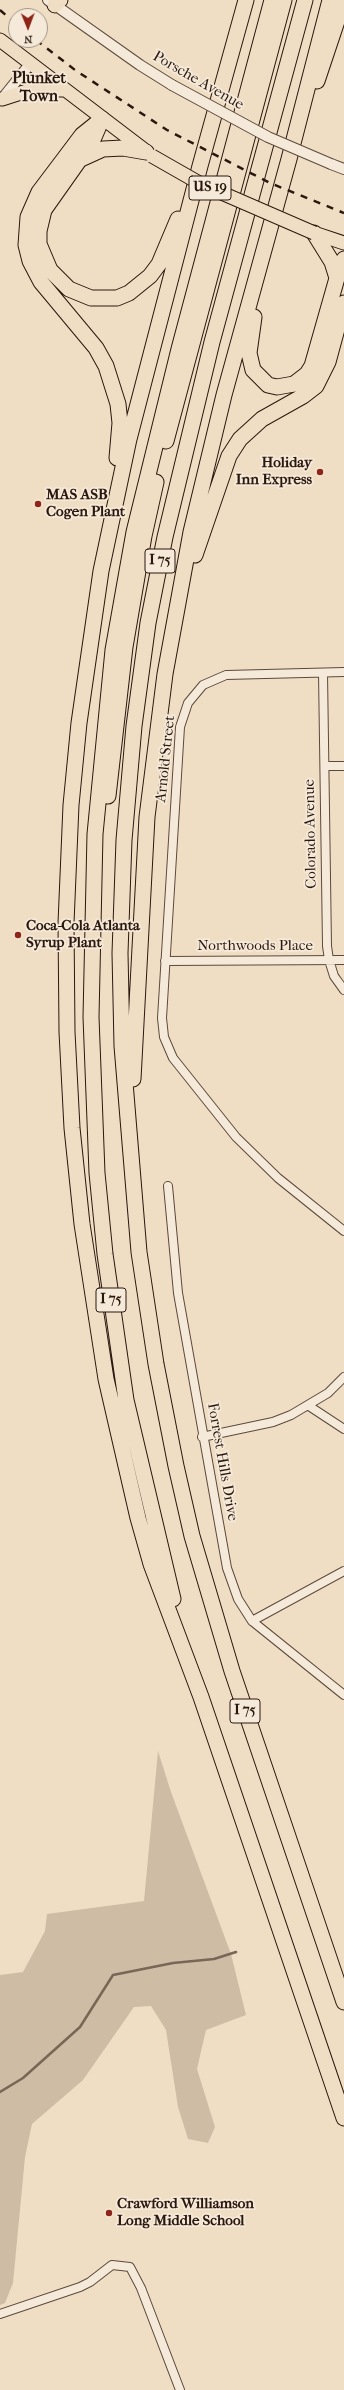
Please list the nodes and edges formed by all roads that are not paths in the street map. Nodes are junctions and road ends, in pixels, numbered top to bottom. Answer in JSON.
{"nodes":[{"id":1,"x":246,"y":0,"type":"edge"},
{"id":2,"x":272,"y":0,"type":"edge"},
{"id":3,"x":284,"y":0,"type":"edge"},
{"id":4,"x":305,"y":0,"type":"edge"},
{"id":5,"x":330,"y":0,"type":"edge"},
{"id":6,"x":344,"y":0,"type":"edge"},
{"id":7,"x":55,"y":1,"type":"edge"},
{"id":8,"x":0,"y":40,"type":"edge"},
{"id":9,"x":30,"y":64,"type":"junction"},
{"id":10,"x":64,"y":90,"type":"junction"},
{"id":11,"x":1,"y":101,"type":"edge"},
{"id":12,"x":102,"y":119,"type":"junction"},
{"id":13,"x":149,"y":154,"type":"junction"},
{"id":14,"x":289,"y":159,"type":"junction"},
{"id":15,"x":79,"y":161,"type":"junction"},
{"id":16,"x":200,"y":166,"type":"junction"},
{"id":17,"x":344,"y":169,"type":"edge"},
{"id":18,"x":314,"y":233,"type":"junction"},
{"id":19,"x":266,"y":241,"type":"junction"},
{"id":20,"x":344,"y":243,"type":"edge"},
{"id":21,"x":344,"y":259,"type":"edge"},
{"id":22,"x":337,"y":278,"type":"junction"},
{"id":23,"x":344,"y":302,"type":"edge"},
{"id":24,"x":111,"y":518,"type":"junction"},
{"id":25,"x":176,"y":614,"type":"junction"},
{"id":26,"x":344,"y":672,"type":"edge"},
{"id":27,"x":323,"y":673,"type":"junction"},
{"id":28,"x":324,"y":766,"type":"junction"},
{"id":29,"x":344,"y":766,"type":"edge"},
{"id":30,"x":92,"y":894,"type":"junction"},
{"id":31,"x":329,"y":960,"type":"junction"},
{"id":32,"x":344,"y":960,"type":"edge"},
{"id":33,"x":165,"y":961,"type":"junction"},
{"id":34,"x":344,"y":990,"type":"edge"},
{"id":35,"x":130,"y":1138,"type":"junction"},
{"id":36,"x":168,"y":1186,"type":"dead end"},
{"id":37,"x":344,"y":1231,"type":"edge"},
{"id":38,"x":344,"y":1377,"type":"edge"},
{"id":39,"x":310,"y":1406,"type":"junction"},
{"id":40,"x":344,"y":1429,"type":"edge"},
{"id":41,"x":202,"y":1437,"type":"junction"},
{"id":42,"x":344,"y":1571,"type":"edge"},
{"id":43,"x":252,"y":1621,"type":"junction"},
{"id":44,"x":344,"y":1695,"type":"edge"},
{"id":45,"x":201,"y":1697,"type":"junction"},
{"id":46,"x":344,"y":2002,"type":"edge"},
{"id":47,"x":344,"y":2118,"type":"edge"},
{"id":48,"x":0,"y":2314,"type":"edge"},
{"id":49,"x":180,"y":2390,"type":"edge"}],
"edges":[{"from":1,"to":16,"type":"highway"},
{"from":2,"to":30,"type":"highway","number":"I 75"},
{"from":3,"to":30,"type":"highway"},
{"from":4,"to":35,"type":"highway","number":"I 75"},
{"from":5,"to":14,"type":"highway"},
{"from":6,"to":14,"type":"highway"},
{"from":7,"to":17,"type":"street","name":"Porsche Avenue","bridge":true},
{"from":8,"to":9,"type":"main road","number":"US 19"},
{"from":9,"to":10,"type":"main road","number":"US 19"},
{"from":9,"to":11,"type":"street"},
{"from":10,"to":11,"type":"main road"},
{"from":10,"to":12,"type":"main road","number":"US 19"},
{"from":12,"to":13,"type":"main road","number":"US 19"},
{"from":12,"to":15,"type":"highway"},
{"from":12,"to":24,"type":"highway"},
{"from":13,"to":15,"type":"highway"},
{"from":13,"to":18,"type":"main road","number":"US 19","bridge":true},
{"from":14,"to":19,"type":"highway"},
{"from":15,"to":16,"type":"highway"},
{"from":16,"to":24,"type":"highway"},
{"from":18,"to":20,"type":"main road","number":"US 19"},
{"from":18,"to":22,"type":"highway"},
{"from":19,"to":22,"type":"highway"},
{"from":19,"to":25,"type":"highway"},
{"from":21,"to":22,"type":"highway"},
{"from":23,"to":25,"type":"highway"},
{"from":24,"to":45,"type":"highway"},
{"from":25,"to":35,"type":"highway"},
{"from":26,"to":27,"type":"street","name":"Arnold Street"},
{"from":27,"to":28,"type":"street","name":"Colorado Avenue"},
{"from":27,"to":33,"type":"street","name":"Arnold Street"},
{"from":28,"to":29,"type":"street"},
{"from":28,"to":31,"type":"street","name":"Colorado Avenue"},
{"from":30,"to":45,"type":"highway","number":"I 75"},
{"from":31,"to":32,"type":"street","name":"Northwoods Place"},
{"from":31,"to":33,"type":"street","name":"Northwoods Place"},
{"from":31,"to":34,"type":"street","name":"Colorado Avenue"},
{"from":33,"to":37,"type":"street","name":"Arnold Street"},
{"from":35,"to":46,"type":"highway","number":"I 75"},
{"from":36,"to":41,"type":"street","name":"Forrest Hills Drive"},
{"from":38,"to":39,"type":"street"},
{"from":39,"to":40,"type":"street"},
{"from":39,"to":41,"type":"street"},
{"from":41,"to":43,"type":"street","name":"Forrest Hills Drive"},
{"from":42,"to":43,"type":"street"},
{"from":43,"to":44,"type":"street","name":"Forrest Hills Drive"},
{"from":45,"to":47,"type":"highway","number":"I 75"},
{"from":48,"to":49,"type":"street"}]}
